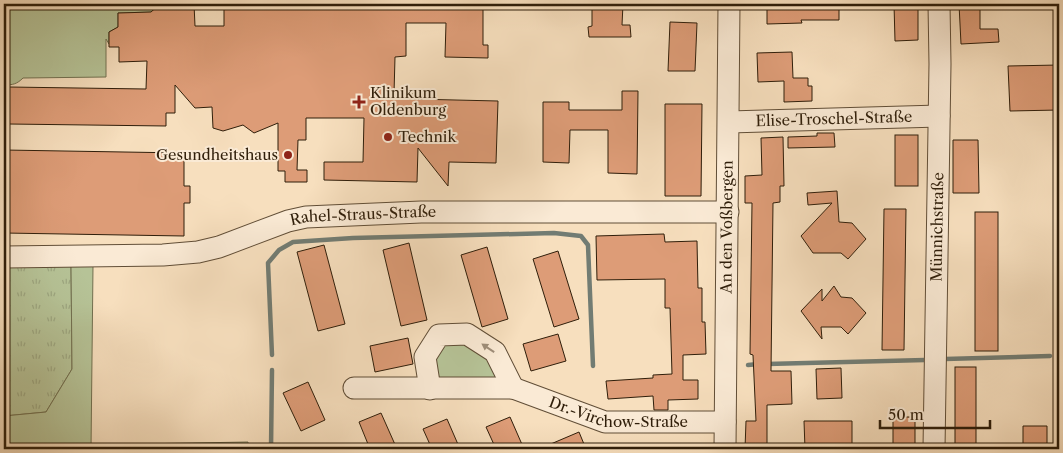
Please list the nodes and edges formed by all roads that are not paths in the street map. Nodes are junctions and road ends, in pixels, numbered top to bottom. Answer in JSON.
{"nodes":[{"id":1,"x":729,"y":4,"type":"edge"},
{"id":2,"x":939,"y":4,"type":"edge"},
{"id":3,"x":939,"y":116,"type":"junction"},
{"id":4,"x":729,"y":122,"type":"junction"},
{"id":5,"x":728,"y":212,"type":"junction"},
{"id":6,"x":4,"y":257,"type":"edge"},
{"id":7,"x":354,"y":388,"type":"dead end"},
{"id":8,"x":430,"y":388,"type":"junction"},
{"id":9,"x":513,"y":388,"type":"junction"},
{"id":10,"x":725,"y":422,"type":"junction"},
{"id":11,"x":725,"y":449,"type":"edge"},
{"id":12,"x":934,"y":449,"type":"edge"}],
"edges":[{"from":1,"to":4,"type":"street","name":"An den Voßbergen"},
{"from":2,"to":3,"type":"street","name":"Münnichstraße"},
{"from":3,"to":4,"type":"street","name":"Elise-Troschel-Straße"},
{"from":3,"to":12,"type":"street","name":"Münnichstraße"},
{"from":4,"to":5,"type":"street","name":"An den Voßbergen"},
{"from":5,"to":6,"type":"street","name":"Rahel-Straus-Straße"},
{"from":5,"to":10,"type":"street","name":"An den Voßbergen"},
{"from":7,"to":8,"type":"street","name":"Dr.-Virchow-Straße"},
{"from":8,"to":9,"type":"street","name":"Dr.-Virchow-Straße"},
{"from":9,"to":8,"type":"street","one_way":true},
{"from":9,"to":10,"type":"street","name":"Dr.-Virchow-Straße"},
{"from":10,"to":11,"type":"street","name":"An den Voßbergen"}]}
